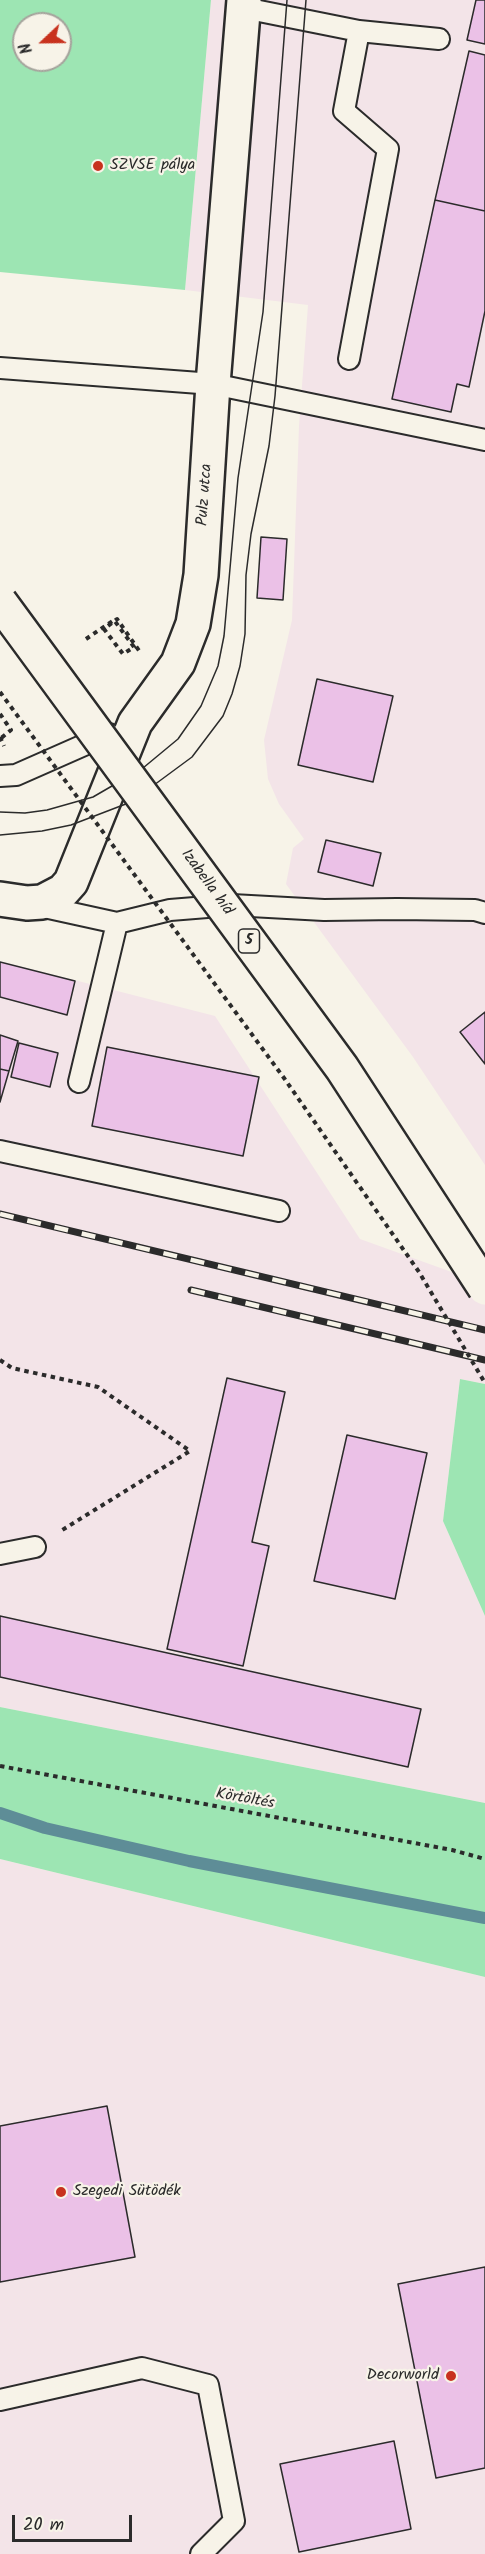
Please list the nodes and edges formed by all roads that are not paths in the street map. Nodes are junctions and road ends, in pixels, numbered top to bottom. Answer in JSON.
{"nodes":[{"id":1,"x":244,"y":4,"type":"edge"},
{"id":2,"x":359,"y":31,"type":"junction"},
{"id":3,"x":439,"y":39,"type":"dead end"},
{"id":4,"x":349,"y":359,"type":"dead end"},
{"id":5,"x":0,"y":368,"type":"edge"},
{"id":6,"x":213,"y":384,"type":"junction"},
{"id":7,"x":485,"y":440,"type":"edge"},
{"id":8,"x":0,"y":602,"type":"edge"},
{"id":9,"x":135,"y":723,"type":"junction"},
{"id":10,"x":0,"y":776,"type":"edge"},
{"id":11,"x":13,"y":901,"type":"edge"},
{"id":12,"x":485,"y":913,"type":"edge"},
{"id":13,"x":117,"y":923,"type":"junction"},
{"id":14,"x":79,"y":1082,"type":"dead end"},
{"id":15,"x":0,"y":1151,"type":"edge"},
{"id":16,"x":279,"y":1211,"type":"dead end"},
{"id":17,"x":485,"y":1288,"type":"edge"},
{"id":18,"x":34,"y":1547,"type":"road end"},
{"id":19,"x":0,"y":1554,"type":"edge"},
{"id":20,"x":0,"y":2400,"type":"edge"},
{"id":21,"x":201,"y":2554,"type":"edge"}],
"edges":[{"from":1,"to":2,"type":"lane"},
{"from":1,"to":6,"type":"street","name":"Pulz utca"},
{"from":2,"to":3,"type":"lane"},
{"from":2,"to":4,"type":"lane"},
{"from":5,"to":6,"type":"lane"},
{"from":6,"to":7,"type":"lane"},
{"from":6,"to":9,"type":"street","name":"Pulz utca"},
{"from":8,"to":17,"type":"street","name":"Izabella híd","number":"5","bridge":true},
{"from":9,"to":10,"type":"lane"},
{"from":9,"to":11,"type":"street","name":"Pulz utca"},
{"from":11,"to":13,"type":"lane"},
{"from":12,"to":13,"type":"lane"},
{"from":13,"to":14,"type":"lane"},
{"from":15,"to":16,"type":"lane"},
{"from":18,"to":19,"type":"lane"},
{"from":20,"to":21,"type":"lane"}]}
